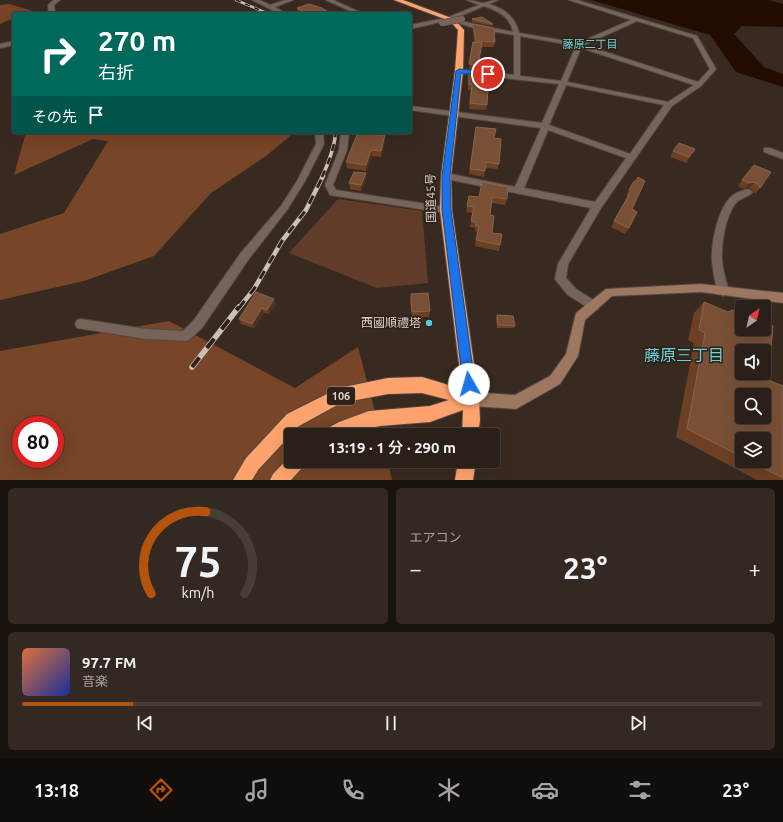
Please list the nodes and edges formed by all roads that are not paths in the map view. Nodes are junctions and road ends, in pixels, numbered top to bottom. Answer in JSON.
{"nodes":[{"id":1,"x":57,"y":0,"type":"edge"},
{"id":2,"x":255,"y":0,"type":"edge"},
{"id":3,"x":290,"y":0,"type":"edge"},
{"id":4,"x":329,"y":0,"type":"edge"},
{"id":5,"x":397,"y":0,"type":"edge"},
{"id":6,"x":470,"y":0,"type":"edge"},
{"id":7,"x":495,"y":0,"type":"edge"},
{"id":8,"x":572,"y":0,"type":"edge"},
{"id":9,"x":484,"y":4,"type":"junction"},
{"id":10,"x":272,"y":7,"type":"junction"},
{"id":11,"x":52,"y":12,"type":"edge"},
{"id":12,"x":281,"y":12,"type":"edge"},
{"id":13,"x":356,"y":12,"type":"edge"},
{"id":14,"x":462,"y":19,"type":"dead end"},
{"id":15,"x":450,"y":20,"type":"junction"},
{"id":16,"x":637,"y":20,"type":"junction"},
{"id":17,"x":442,"y":23,"type":"dead end"},
{"id":18,"x":412,"y":27,"type":"edge"},
{"id":19,"x":517,"y":35,"type":"junction"},
{"id":20,"x":12,"y":43,"type":"edge"},
{"id":21,"x":579,"y":45,"type":"junction"},
{"id":22,"x":0,"y":46,"type":"edge"},
{"id":23,"x":459,"y":71,"type":"junction"},
{"id":24,"x":518,"y":78,"type":"junction"},
{"id":25,"x":564,"y":83,"type":"junction"},
{"id":26,"x":699,"y":85,"type":"junction"},
{"id":27,"x":669,"y":104,"type":"junction"},
{"id":28,"x":412,"y":108,"type":"edge"},
{"id":29,"x":454,"y":113,"type":"junction"},
{"id":30,"x":545,"y":126,"type":"junction"},
{"id":31,"x":319,"y":134,"type":"edge"},
{"id":32,"x":345,"y":134,"type":"edge"},
{"id":33,"x":767,"y":150,"type":"dead end"},
{"id":34,"x":783,"y":156,"type":"edge"},
{"id":35,"x":631,"y":157,"type":"junction"},
{"id":36,"x":446,"y":176,"type":"junction"},
{"id":37,"x":518,"y":191,"type":"junction"},
{"id":38,"x":748,"y":192,"type":"dead end"},
{"id":39,"x":597,"y":206,"type":"junction"},
{"id":40,"x":446,"y":210,"type":"junction"},
{"id":41,"x":722,"y":291,"type":"junction"},
{"id":42,"x":783,"y":298,"type":"edge"},
{"id":43,"x":594,"y":306,"type":"junction"},
{"id":44,"x":81,"y":324,"type":"dead end"},
{"id":45,"x":471,"y":399,"type":"junction"},
{"id":46,"x":343,"y":428,"type":"edge"},
{"id":47,"x":471,"y":428,"type":"edge"},
{"id":48,"x":290,"y":468,"type":"edge"},
{"id":49,"x":466,"y":468,"type":"edge"},
{"id":50,"x":242,"y":480,"type":"edge"},
{"id":51,"x":279,"y":480,"type":"edge"},
{"id":52,"x":464,"y":480,"type":"edge"}],
"edges":[{"from":1,"to":11,"type":"street"},
{"from":2,"to":10,"type":"street"},
{"from":3,"to":10,"type":"street"},
{"from":4,"to":13,"type":"street"},
{"from":5,"to":15,"type":"highway"},
{"from":6,"to":9,"type":"street"},
{"from":7,"to":9,"type":"street"},
{"from":8,"to":16,"type":"street"},
{"from":9,"to":15,"type":"street"},
{"from":9,"to":19,"type":"street"},
{"from":10,"to":12,"type":"street"},
{"from":14,"to":17,"type":"street","bridge":true},
{"from":15,"to":18,"type":"street"},
{"from":15,"to":19,"type":"street"},
{"from":15,"to":23,"type":"highway","name":"国道45号"},
{"from":16,"to":21,"type":"street"},
{"from":16,"to":26,"type":"street"},
{"from":19,"to":21,"type":"street"},
{"from":19,"to":24,"type":"street"},
{"from":20,"to":22,"type":"street"},
{"from":21,"to":25,"type":"street"},
{"from":21,"to":26,"type":"street"},
{"from":23,"to":24,"type":"street"},
{"from":23,"to":29,"type":"highway","name":"国道45号"},
{"from":24,"to":25,"type":"street"},
{"from":25,"to":27,"type":"street"},
{"from":25,"to":30,"type":"street"},
{"from":26,"to":27,"type":"street"},
{"from":27,"to":35,"type":"street"},
{"from":28,"to":29,"type":"street"},
{"from":29,"to":30,"type":"street"},
{"from":29,"to":36,"type":"highway","name":"国道45号"},
{"from":30,"to":35,"type":"street"},
{"from":30,"to":37,"type":"street"},
{"from":31,"to":44,"type":"street"},
{"from":32,"to":40,"type":"street"},
{"from":33,"to":34,"type":"street"},
{"from":35,"to":39,"type":"street"},
{"from":36,"to":37,"type":"street"},
{"from":36,"to":40,"type":"highway","name":"国道45号"},
{"from":37,"to":39,"type":"street"},
{"from":38,"to":41,"type":"street"},
{"from":39,"to":43,"type":"street"},
{"from":40,"to":45,"type":"highway","name":"国道45号"},
{"from":41,"to":42,"type":"street"},
{"from":41,"to":43,"type":"street"},
{"from":43,"to":45,"type":"street"},
{"from":45,"to":46,"type":"highway","number":"106"},
{"from":45,"to":47,"type":"highway","name":"国道45号"},
{"from":45,"to":50,"type":"highway","number":"106"},
{"from":48,"to":51,"type":"highway"},
{"from":49,"to":52,"type":"highway"}]}
